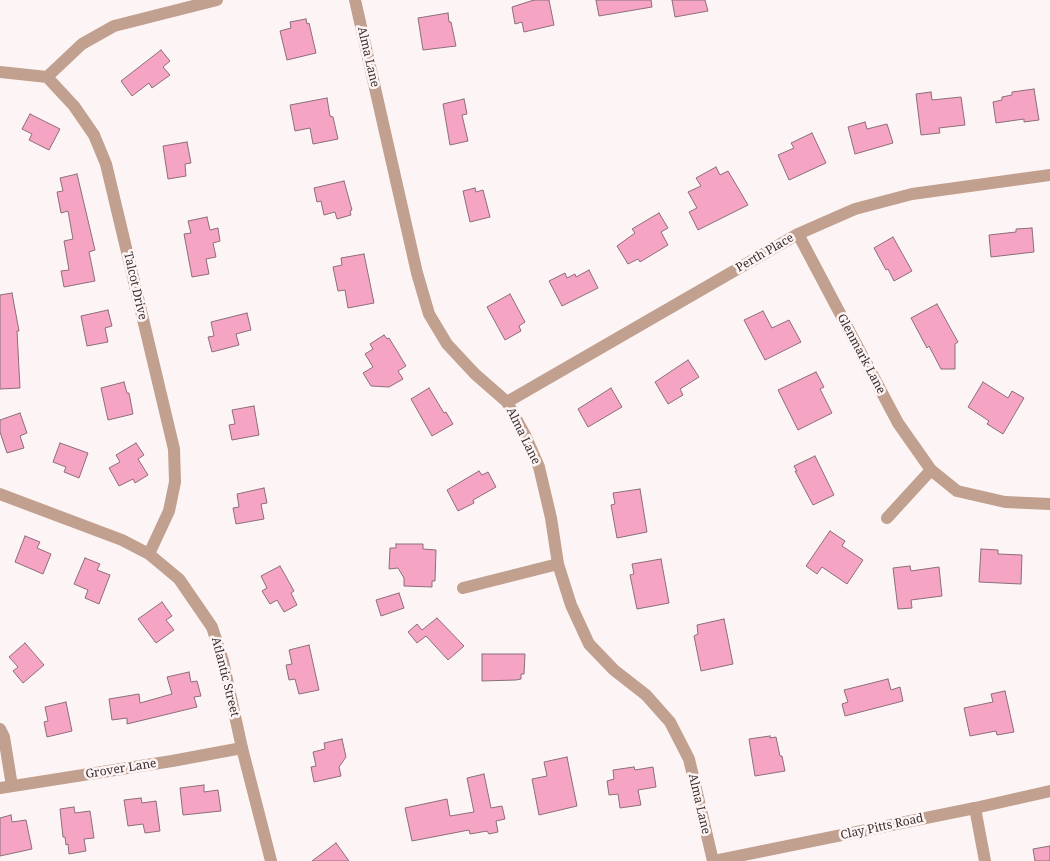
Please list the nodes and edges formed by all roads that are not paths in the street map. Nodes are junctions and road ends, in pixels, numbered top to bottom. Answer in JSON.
{"nodes":[{"id":1,"x":217,"y":0,"type":"edge"},
{"id":2,"x":355,"y":0,"type":"edge"},
{"id":3,"x":0,"y":72,"type":"edge"},
{"id":4,"x":47,"y":78,"type":"junction"},
{"id":5,"x":1050,"y":175,"type":"edge"},
{"id":6,"x":798,"y":234,"type":"junction"},
{"id":7,"x":507,"y":402,"type":"junction"},
{"id":8,"x":931,"y":470,"type":"junction"},
{"id":9,"x":0,"y":494,"type":"edge"},
{"id":10,"x":1050,"y":504,"type":"edge"},
{"id":11,"x":887,"y":518,"type":"dead end"},
{"id":12,"x":149,"y":554,"type":"junction"},
{"id":13,"x":558,"y":564,"type":"junction"},
{"id":14,"x":462,"y":588,"type":"dead end"},
{"id":15,"x":0,"y":729,"type":"edge"},
{"id":16,"x":242,"y":748,"type":"junction"},
{"id":17,"x":6,"y":787,"type":"edge"},
{"id":18,"x":1050,"y":791,"type":"edge"},
{"id":19,"x":976,"y":808,"type":"junction"},
{"id":20,"x":271,"y":861,"type":"edge"},
{"id":21,"x":714,"y":861,"type":"edge"},
{"id":22,"x":985,"y":861,"type":"edge"}],
"edges":[{"from":1,"to":4,"type":"street"},
{"from":2,"to":7,"type":"street","name":"Alma Lane"},
{"from":3,"to":4,"type":"street"},
{"from":4,"to":12,"type":"street","name":"Talcot Drive"},
{"from":5,"to":6,"type":"street","name":"Perth Place"},
{"from":6,"to":7,"type":"street","name":"Perth Place"},
{"from":6,"to":8,"type":"street","name":"Glenmark Lane"},
{"from":7,"to":13,"type":"street","name":"Alma Lane"},
{"from":8,"to":10,"type":"street","name":"Glenmark Lane"},
{"from":8,"to":11,"type":"street"},
{"from":9,"to":12,"type":"street","name":"Atlantic Street"},
{"from":12,"to":16,"type":"street","name":"Atlantic Street"},
{"from":13,"to":14,"type":"street"},
{"from":13,"to":21,"type":"street","name":"Alma Lane"},
{"from":15,"to":17,"type":"street"},
{"from":16,"to":17,"type":"street","name":"Grover Lane"},
{"from":16,"to":20,"type":"street","name":"Atlantic Street"},
{"from":18,"to":19,"type":"street","name":"Clay Pitts Road"},
{"from":19,"to":21,"type":"street","name":"Clay Pitts Road"},
{"from":19,"to":22,"type":"street"}]}
